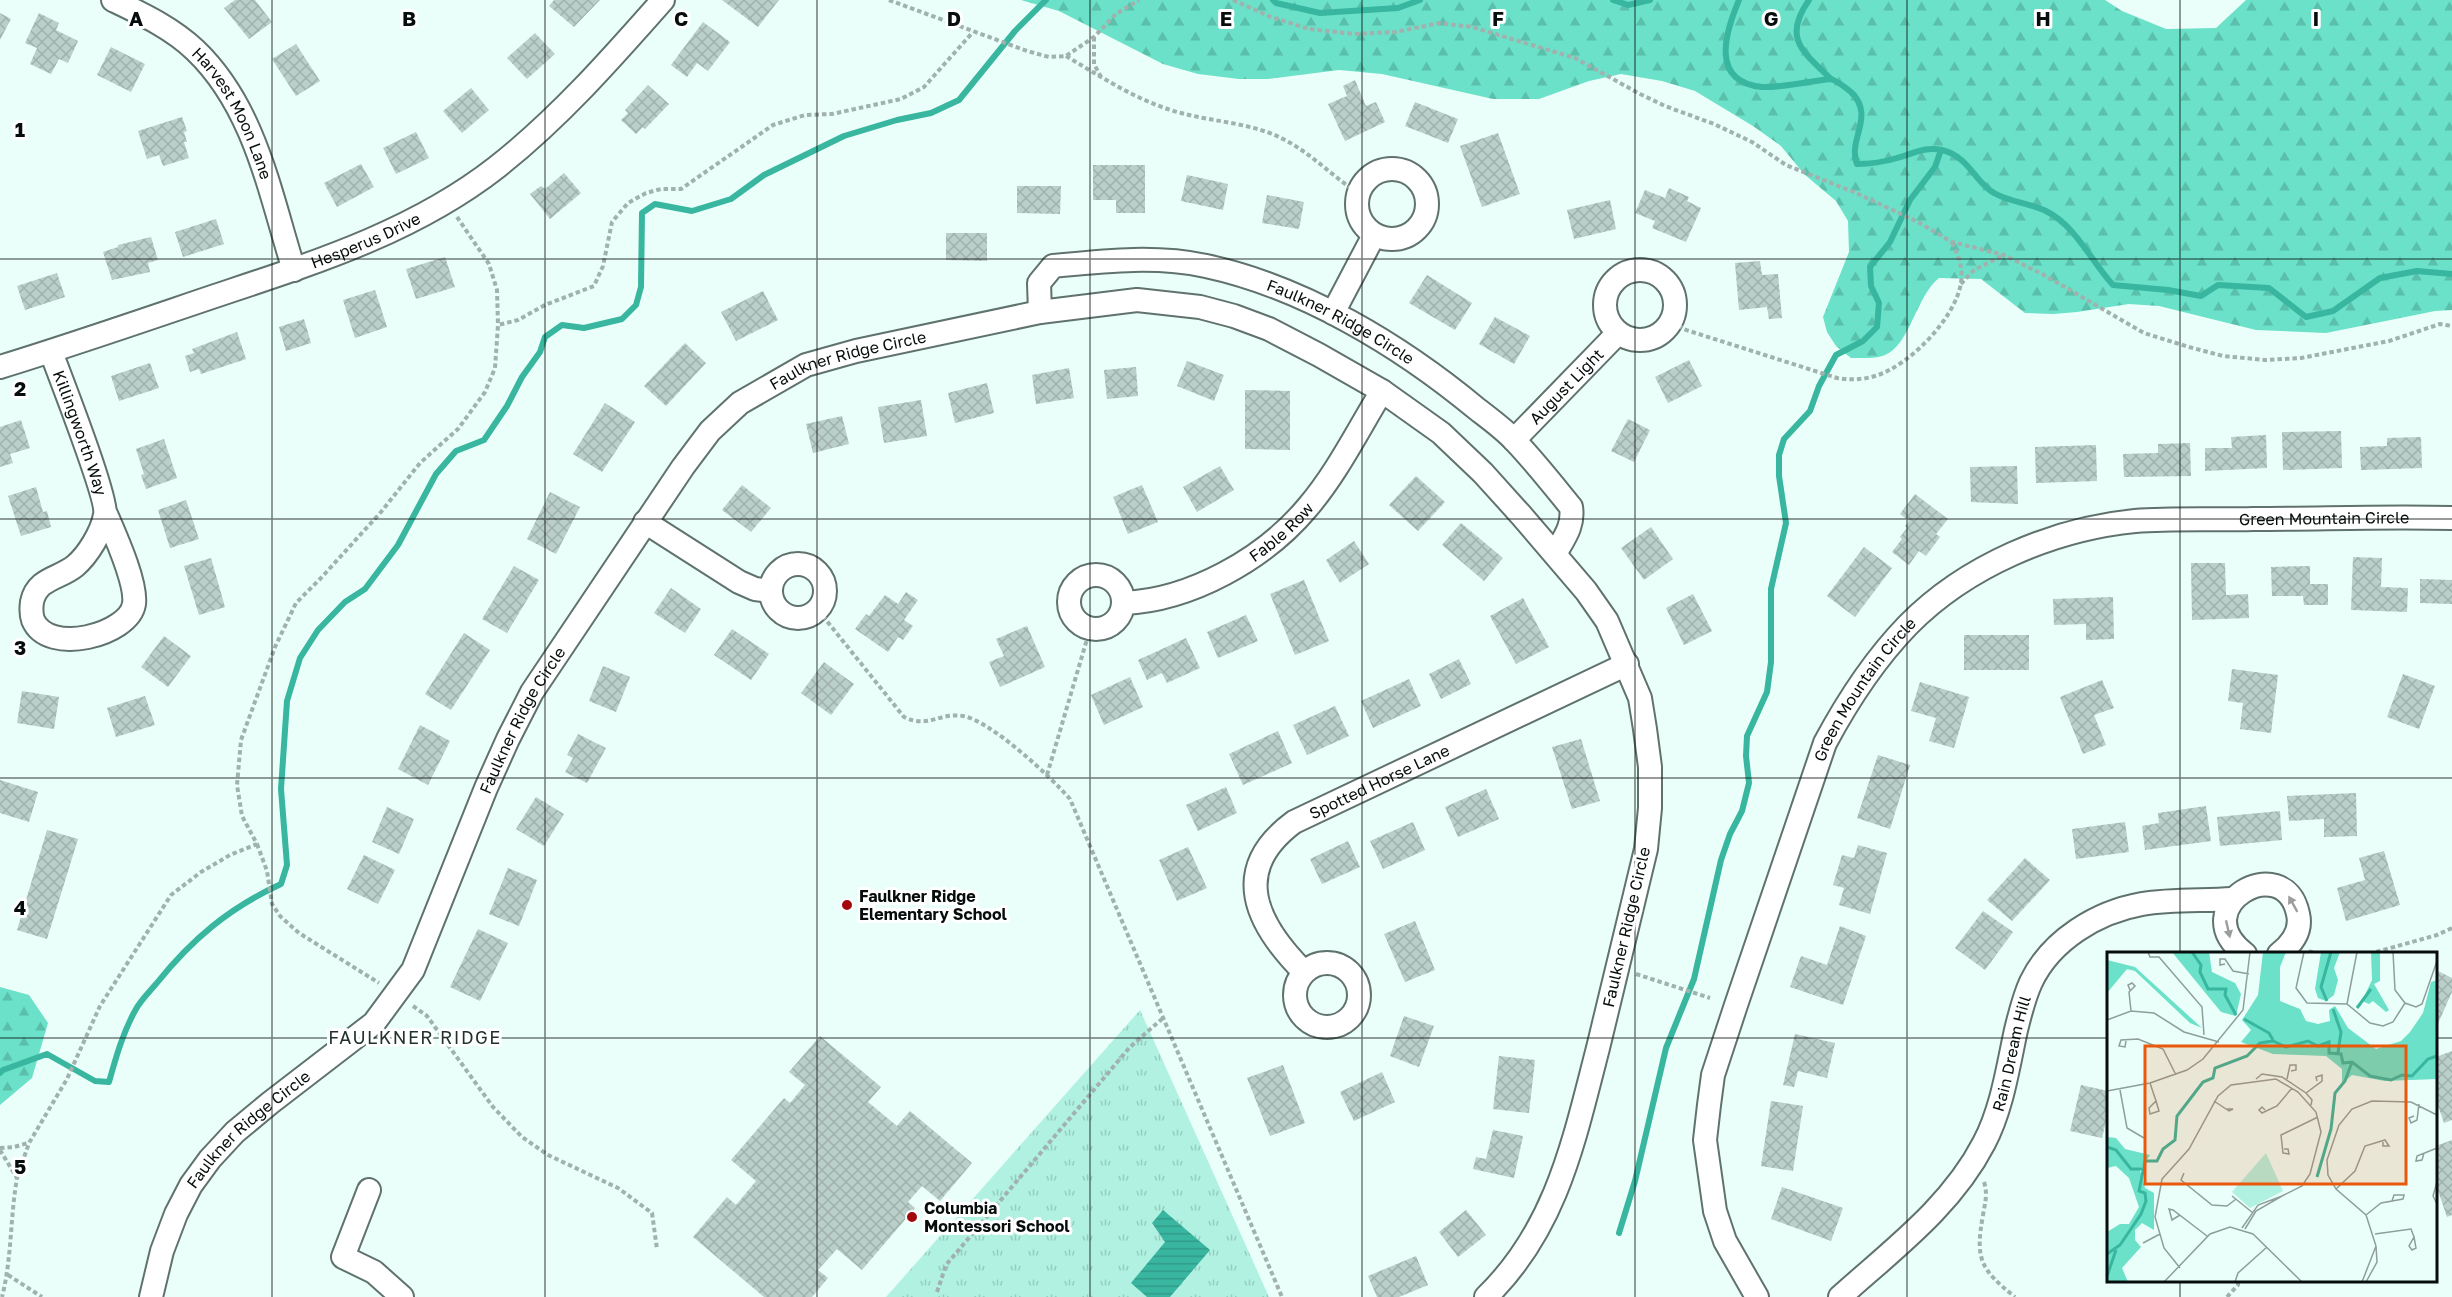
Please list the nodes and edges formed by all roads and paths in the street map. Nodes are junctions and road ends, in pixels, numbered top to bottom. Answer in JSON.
{"nodes":[{"id":1,"x":113,"y":0,"type":"edge"},
{"id":2,"x":663,"y":0,"type":"edge"},
{"id":3,"x":889,"y":0,"type":"edge"},
{"id":4,"x":1139,"y":0,"type":"edge"},
{"id":5,"x":1233,"y":0,"type":"edge"},
{"id":6,"x":973,"y":32,"type":"junction"},
{"id":7,"x":1094,"y":37,"type":"junction"},
{"id":8,"x":1066,"y":56,"type":"junction"},
{"id":9,"x":1101,"y":77,"type":"junction"},
{"id":10,"x":1358,"y":193,"type":"junction"},
{"id":11,"x":445,"y":202,"type":"junction"},
{"id":12,"x":1374,"y":235,"type":"junction"},
{"id":13,"x":1952,"y":242,"type":"junction"},
{"id":14,"x":2004,"y":255,"type":"junction"},
{"id":15,"x":294,"y":270,"type":"junction"},
{"id":16,"x":1961,"y":285,"type":"junction"},
{"id":17,"x":1040,"y":312,"type":"junction"},
{"id":18,"x":1333,"y":314,"type":"junction"},
{"id":19,"x":1673,"y":320,"type":"junction"},
{"id":20,"x":498,"y":325,"type":"junction"},
{"id":21,"x":2452,"y":326,"type":"edge"},
{"id":22,"x":1617,"y":334,"type":"junction"},
{"id":23,"x":51,"y":352,"type":"junction"},
{"id":24,"x":0,"y":367,"type":"edge"},
{"id":25,"x":1382,"y":392,"type":"junction"},
{"id":26,"x":1515,"y":440,"type":"junction"},
{"id":27,"x":106,"y":514,"type":"junction"},
{"id":28,"x":2452,"y":518,"type":"edge"},
{"id":29,"x":645,"y":522,"type":"junction"},
{"id":30,"x":1555,"y":554,"type":"junction"},
{"id":31,"x":770,"y":591,"type":"junction"},
{"id":32,"x":1124,"y":603,"type":"junction"},
{"id":33,"x":819,"y":610,"type":"junction"},
{"id":34,"x":1090,"y":629,"type":"junction"},
{"id":35,"x":1626,"y":664,"type":"junction"},
{"id":36,"x":1047,"y":775,"type":"junction"},
{"id":37,"x":257,"y":844,"type":"junction"},
{"id":38,"x":2232,"y":899,"type":"junction"},
{"id":39,"x":2452,"y":928,"type":"edge"},
{"id":40,"x":2243,"y":952,"type":"edge"},
{"id":41,"x":2282,"y":952,"type":"edge"},
{"id":42,"x":2377,"y":952,"type":"edge"},
{"id":43,"x":1617,"y":969,"type":"junction"},
{"id":44,"x":1304,"y":972,"type":"dead end"},
{"id":45,"x":396,"y":993,"type":"junction"},
{"id":46,"x":1710,"y":998,"type":"dead end"},
{"id":47,"x":1163,"y":1018,"type":"junction"},
{"id":48,"x":29,"y":1143,"type":"junction"},
{"id":49,"x":0,"y":1149,"type":"edge"},
{"id":50,"x":1970,"y":1170,"type":"junction"},
{"id":51,"x":17,"y":1178,"type":"junction"},
{"id":52,"x":369,"y":1190,"type":"dead end"},
{"id":53,"x":657,"y":1249,"type":"dead end"},
{"id":54,"x":8,"y":1275,"type":"junction"},
{"id":55,"x":2238,"y":1282,"type":"edge"},
{"id":56,"x":938,"y":1292,"type":"dead end"},
{"id":57,"x":2,"y":1297,"type":"edge"},
{"id":58,"x":42,"y":1297,"type":"edge"},
{"id":59,"x":151,"y":1297,"type":"edge"},
{"id":60,"x":402,"y":1297,"type":"edge"},
{"id":61,"x":1282,"y":1297,"type":"edge"},
{"id":62,"x":1486,"y":1297,"type":"edge"},
{"id":63,"x":1756,"y":1297,"type":"edge"},
{"id":64,"x":1840,"y":1297,"type":"edge"},
{"id":65,"x":2015,"y":1297,"type":"edge"},
{"id":66,"x":2226,"y":1297,"type":"edge"}],
"edges":[{"from":1,"to":15,"type":"street","name":"Harvest Moon Lane"},
{"from":2,"to":11,"type":"street","name":"Hesperus Drive"},
{"from":3,"to":6,"type":"path"},
{"from":4,"to":7,"type":"path"},
{"from":5,"to":13,"type":"path"},
{"from":6,"to":8,"type":"path"},
{"from":6,"to":20,"type":"path"},
{"from":7,"to":8,"type":"path"},
{"from":7,"to":9,"type":"path"},
{"from":8,"to":9,"type":"path"},
{"from":9,"to":10,"type":"path"},
{"from":10,"to":12,"type":"street"},
{"from":10,"to":12,"type":"street"},
{"from":11,"to":15,"type":"street","name":"Hesperus Drive"},
{"from":11,"to":20,"type":"path"},
{"from":12,"to":18,"type":"street"},
{"from":13,"to":14,"type":"path"},
{"from":13,"to":16,"type":"path"},
{"from":14,"to":16,"type":"path"},
{"from":14,"to":21,"type":"path"},
{"from":15,"to":23,"type":"street","name":"Hesperus Drive"},
{"from":16,"to":19,"type":"path"},
{"from":17,"to":18,"type":"street","name":"Faulkner Ridge Circle"},
{"from":17,"to":25,"type":"street","name":"Faulkner Ridge Circle"},
{"from":17,"to":29,"type":"street","name":"Faulkner Ridge Circle"},
{"from":18,"to":26,"type":"street","name":"Faulkner Ridge Circle"},
{"from":19,"to":22,"type":"street"},
{"from":19,"to":22,"type":"street"},
{"from":20,"to":37,"type":"path"},
{"from":22,"to":26,"type":"street","name":"August Light"},
{"from":23,"to":24,"type":"street","name":"Hesperus Drive"},
{"from":23,"to":27,"type":"street","name":"Killingworth Way"},
{"from":25,"to":30,"type":"street","name":"Faulkner Ridge Circle"},
{"from":25,"to":32,"type":"street","name":"Fable Row"},
{"from":26,"to":30,"type":"street","name":"Faulkner Ridge Circle"},
{"from":27,"to":27,"type":"street","name":"Killingworth Way"},
{"from":28,"to":63,"type":"street","name":"Green Mountain Circle"},
{"from":29,"to":31,"type":"street"},
{"from":29,"to":45,"type":"street","name":"Faulkner Ridge Circle"},
{"from":30,"to":35,"type":"street","name":"Faulkner Ridge Circle"},
{"from":31,"to":33,"type":"street"},
{"from":31,"to":33,"type":"street"},
{"from":32,"to":34,"type":"street"},
{"from":32,"to":34,"type":"street"},
{"from":33,"to":36,"type":"path"},
{"from":34,"to":36,"type":"path"},
{"from":35,"to":43,"type":"street","name":"Faulkner Ridge Circle"},
{"from":35,"to":44,"type":"street","name":"Spotted Horse Lane"},
{"from":36,"to":47,"type":"path"},
{"from":37,"to":45,"type":"path"},
{"from":37,"to":48,"type":"path"},
{"from":38,"to":40,"type":"street","one_way":true},
{"from":41,"to":38,"type":"street","name":"Rain Dream Hill","one_way":true},
{"from":38,"to":50,"type":"street","name":"Rain Dream Hill"},
{"from":39,"to":42,"type":"path"},
{"from":43,"to":46,"type":"path"},
{"from":43,"to":62,"type":"street","name":"Faulkner Ridge Circle"},
{"from":45,"to":53,"type":"path"},
{"from":45,"to":59,"type":"street","name":"Faulkner Ridge Circle"},
{"from":47,"to":56,"type":"path"},
{"from":47,"to":61,"type":"path"},
{"from":48,"to":49,"type":"path"},
{"from":48,"to":51,"type":"path"},
{"from":49,"to":51,"type":"path"},
{"from":50,"to":64,"type":"street","name":"Rain Dream Hill"},
{"from":50,"to":65,"type":"path"},
{"from":51,"to":54,"type":"path"},
{"from":52,"to":60,"type":"street"},
{"from":54,"to":57,"type":"path"},
{"from":54,"to":58,"type":"path"},
{"from":55,"to":66,"type":"path"}]}
